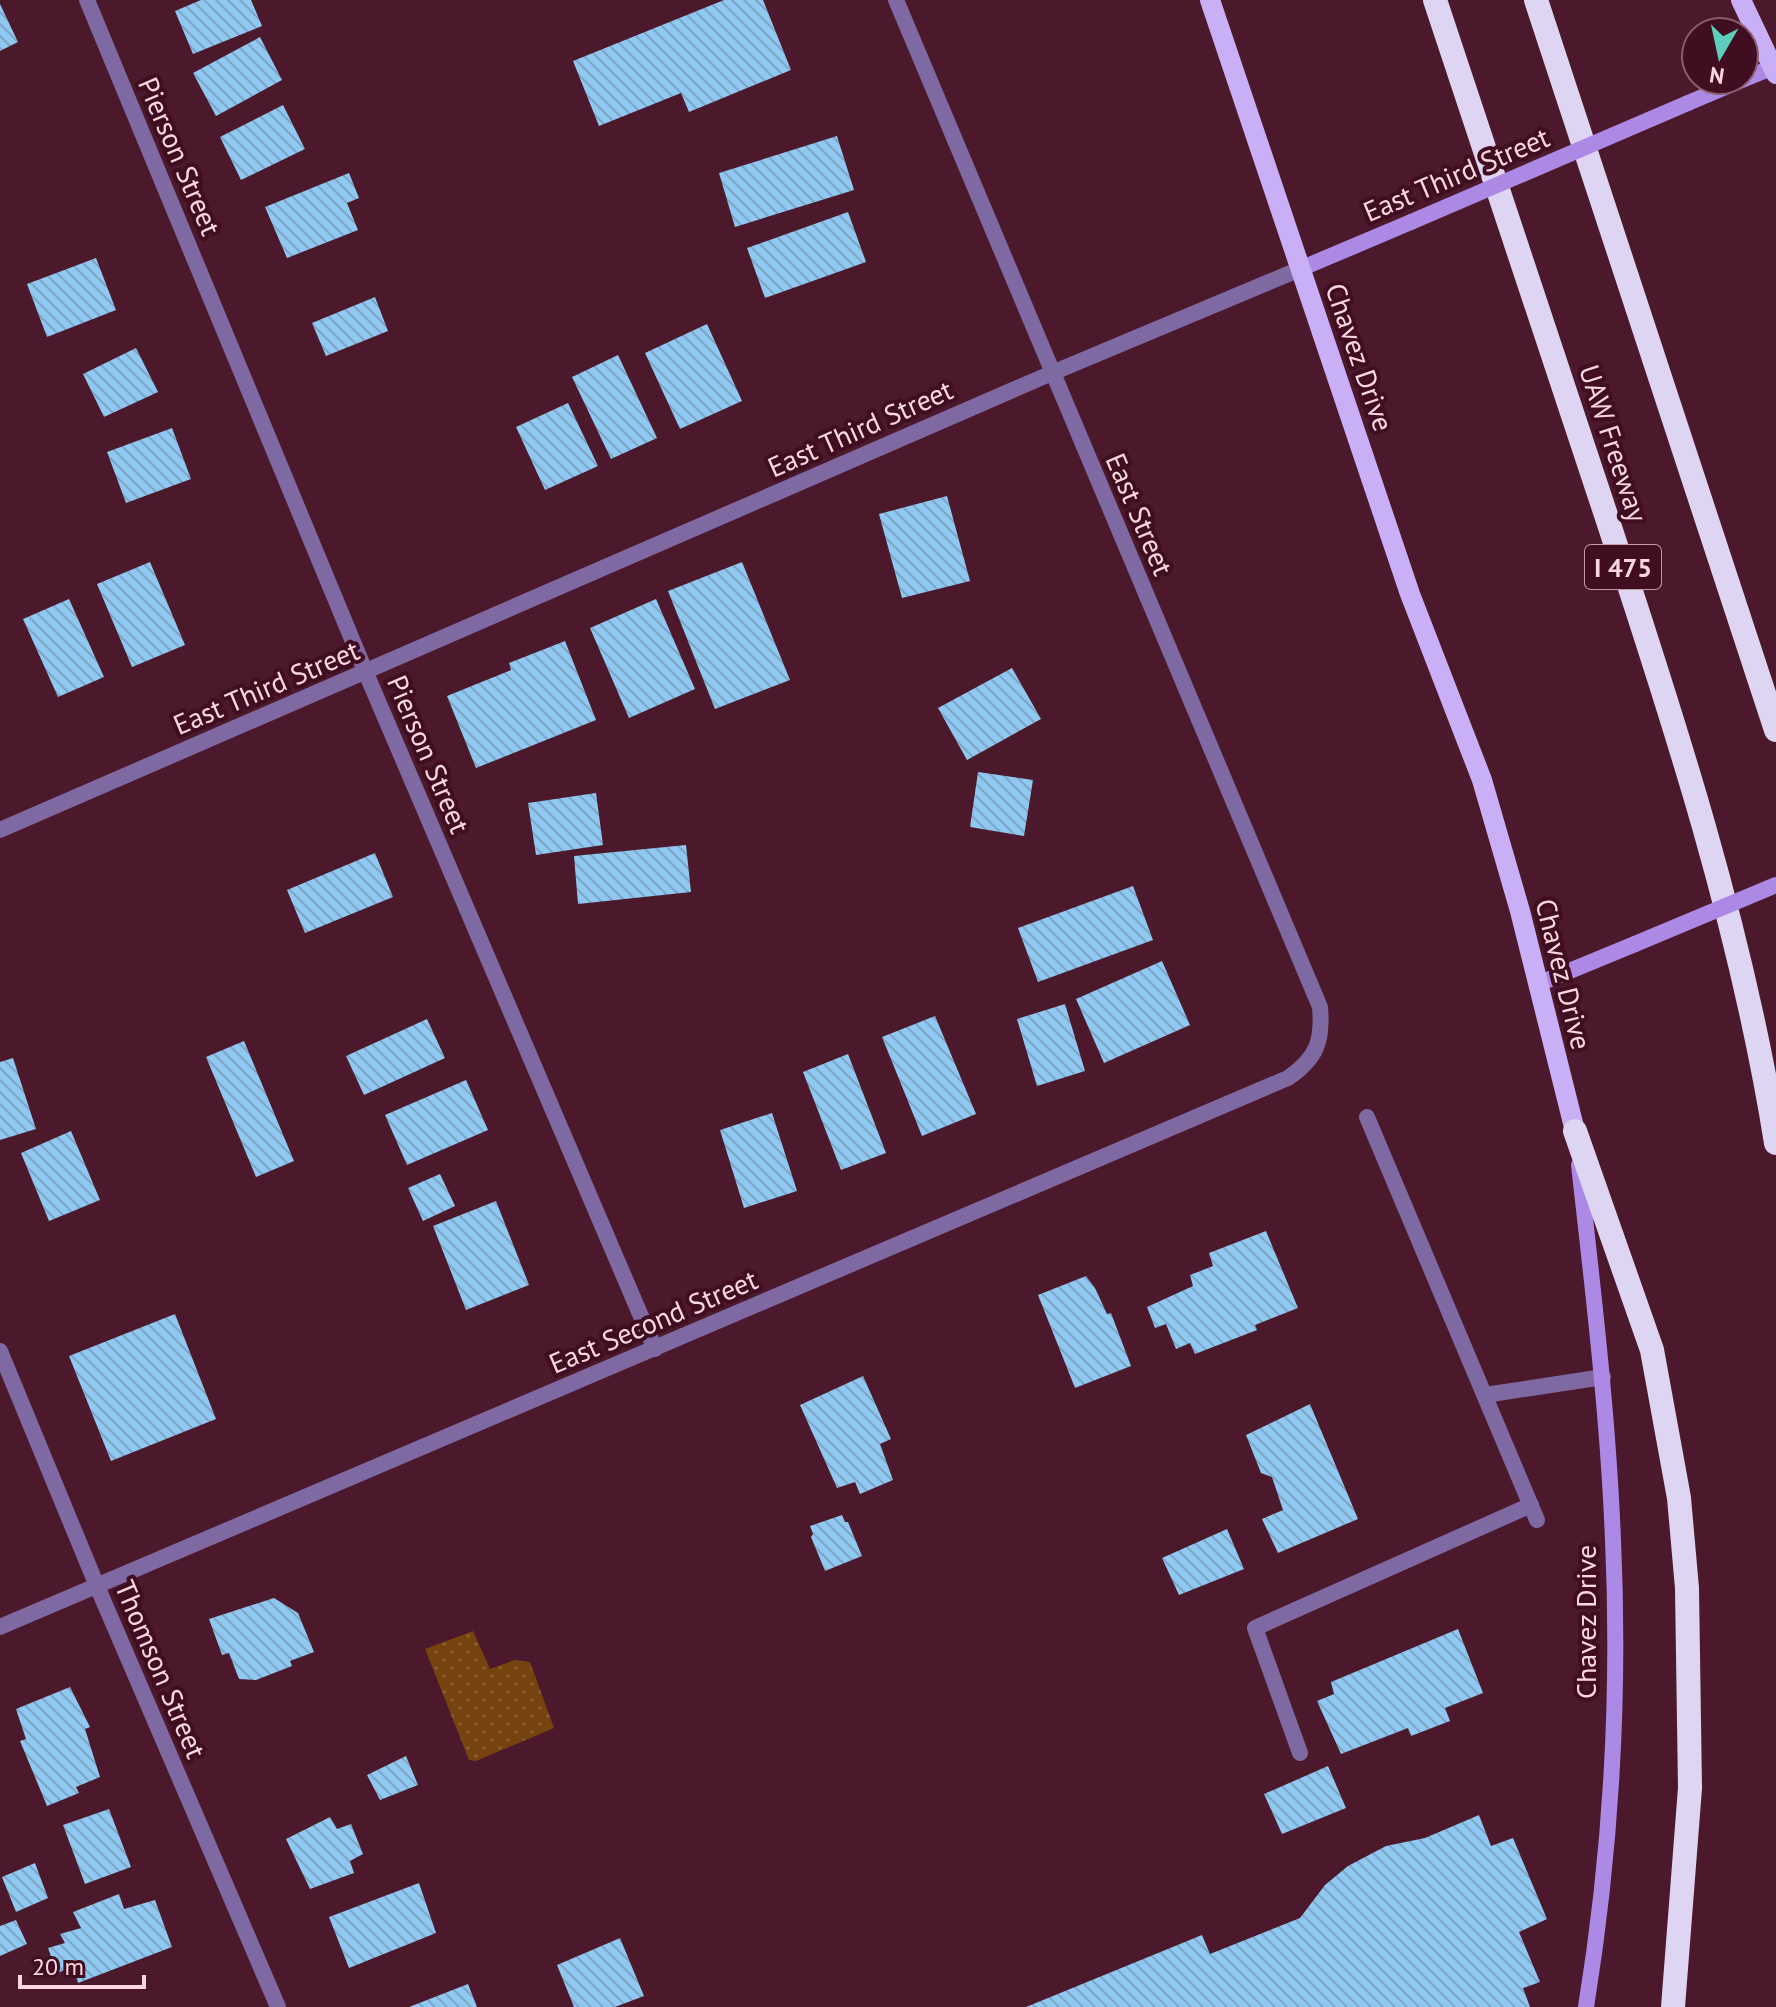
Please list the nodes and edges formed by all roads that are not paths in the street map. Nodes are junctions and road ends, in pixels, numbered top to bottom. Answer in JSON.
{"nodes":[{"id":1,"x":87,"y":0,"type":"edge"},
{"id":2,"x":896,"y":0,"type":"edge"},
{"id":3,"x":1210,"y":0,"type":"edge"},
{"id":4,"x":1435,"y":0,"type":"edge"},
{"id":5,"x":1539,"y":0,"type":"edge"},
{"id":6,"x":1741,"y":0,"type":"edge"},
{"id":7,"x":1775,"y":69,"type":"edge"},
{"id":8,"x":1705,"y":96,"type":"edge"},
{"id":9,"x":1300,"y":269,"type":"junction"},
{"id":10,"x":1052,"y":373,"type":"junction"},
{"id":11,"x":366,"y":673,"type":"junction"},
{"id":12,"x":1776,"y":730,"type":"edge"},
{"id":13,"x":0,"y":830,"type":"edge"},
{"id":14,"x":1776,"y":885,"type":"edge"},
{"id":15,"x":1538,"y":984,"type":"junction"},
{"id":16,"x":1317,"y":1050,"type":"joint"},
{"id":17,"x":1367,"y":1117,"type":"dead end"},
{"id":18,"x":1575,"y":1131,"type":"junction"},
{"id":19,"x":1776,"y":1143,"type":"edge"},
{"id":20,"x":655,"y":1349,"type":"junction"},
{"id":21,"x":0,"y":1351,"type":"edge"},
{"id":22,"x":1603,"y":1377,"type":"junction"},
{"id":23,"x":1485,"y":1395,"type":"junction"},
{"id":24,"x":97,"y":1586,"type":"junction"},
{"id":25,"x":0,"y":1627,"type":"edge"},
{"id":26,"x":1300,"y":1753,"type":"dead end"},
{"id":27,"x":278,"y":2007,"type":"edge"},
{"id":28,"x":1586,"y":2007,"type":"edge"},
{"id":29,"x":1673,"y":2007,"type":"edge"}],
"edges":[{"from":1,"to":11,"type":"street","name":"Pierson Street"},
{"from":2,"to":10,"type":"street","name":"East Street"},
{"from":3,"to":9,"type":"main road","name":"Chavez Drive"},
{"from":4,"to":19,"type":"highway","name":"UAW Freeway","number":"I 475"},
{"from":5,"to":12,"type":"highway"},
{"from":6,"to":7,"type":"main road"},
{"from":8,"to":9,"type":"main road","name":"East Third Street","bridge":true},
{"from":9,"to":10,"type":"street","name":"East Third Street"},
{"from":9,"to":15,"type":"main road","name":"Chavez Drive"},
{"from":10,"to":11,"type":"street","name":"East Third Street"},
{"from":10,"to":16,"type":"street","name":"East Street"},
{"from":11,"to":13,"type":"street","name":"East Third Street"},
{"from":11,"to":20,"type":"street","name":"Pierson Street"},
{"from":14,"to":15,"type":"main road","bridge":true},
{"from":15,"to":18,"type":"main road","name":"Chavez Drive"},
{"from":16,"to":20,"type":"street","name":"East Second Street"},
{"from":17,"to":23,"type":"street"},
{"from":18,"to":22,"type":"main road","name":"Chavez Drive"},
{"from":18,"to":29,"type":"highway"},
{"from":20,"to":24,"type":"street","name":"East Second Street"},
{"from":21,"to":24,"type":"street","name":"Thomson Street"},
{"from":22,"to":23,"type":"street"},
{"from":22,"to":28,"type":"main road","name":"Chavez Drive"},
{"from":23,"to":26,"type":"street"},
{"from":24,"to":25,"type":"street","name":"East Second Street"},
{"from":24,"to":27,"type":"street","name":"Thomson Street"}]}
